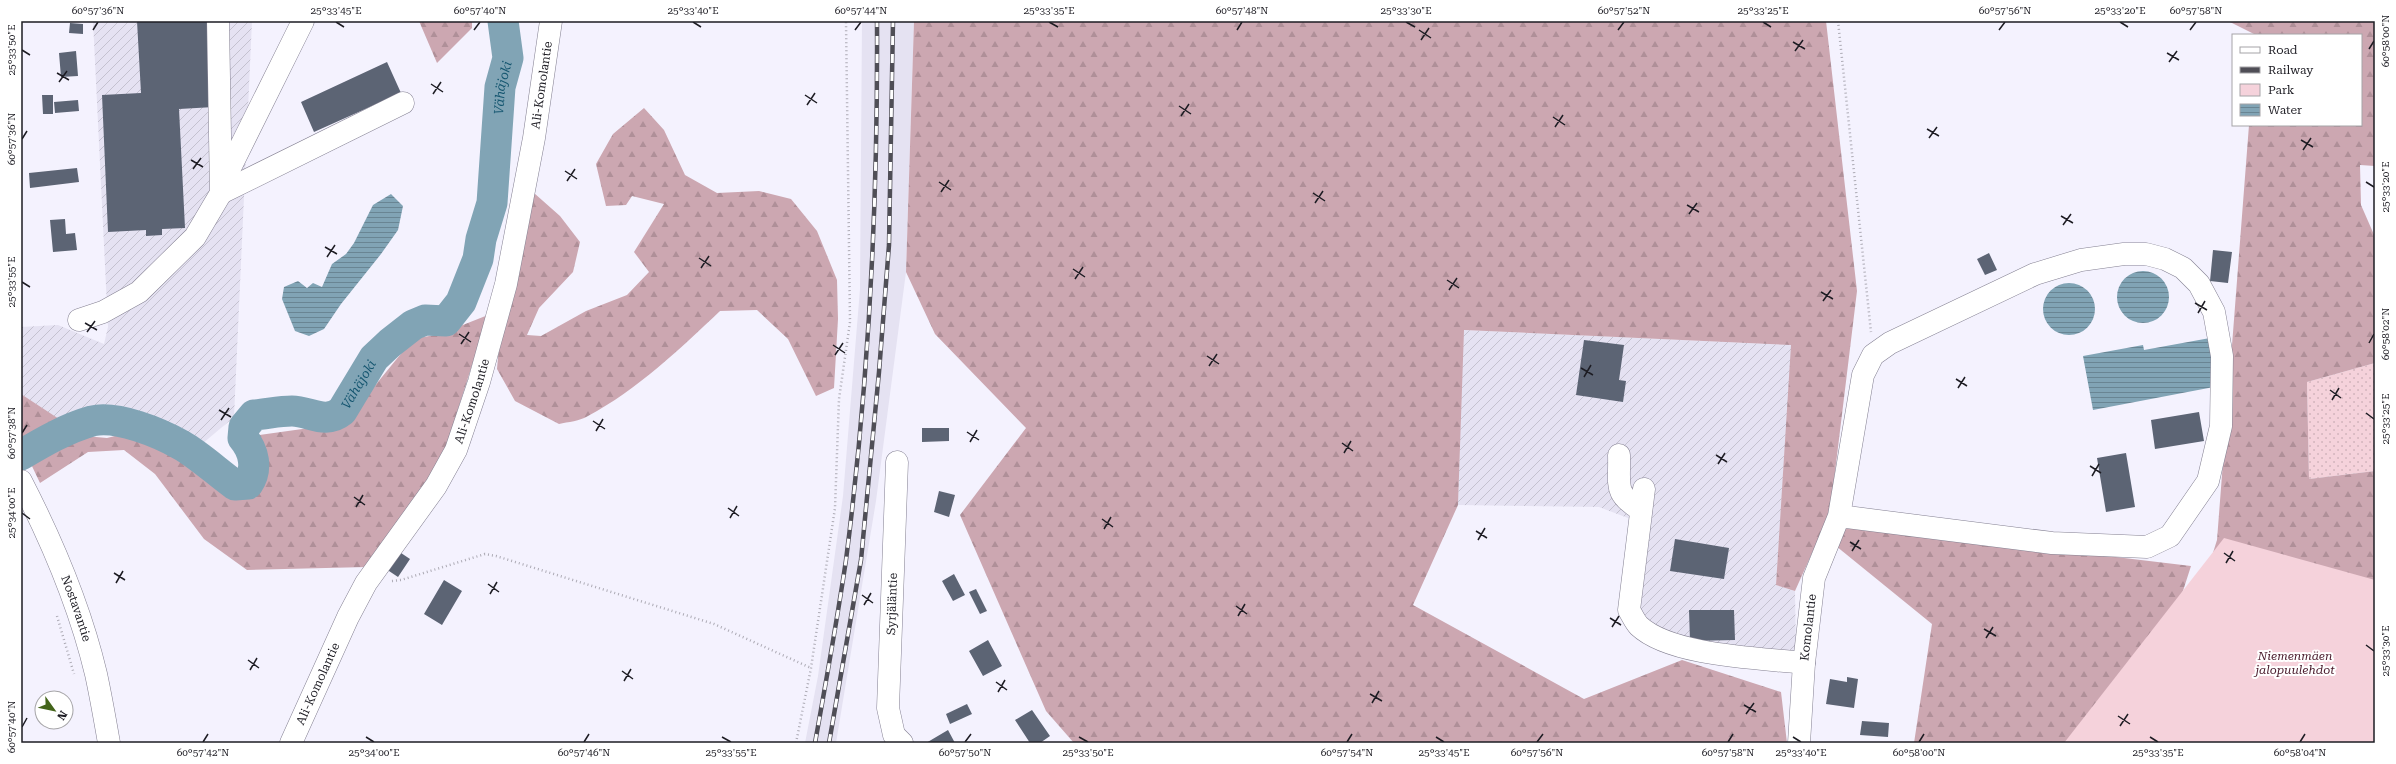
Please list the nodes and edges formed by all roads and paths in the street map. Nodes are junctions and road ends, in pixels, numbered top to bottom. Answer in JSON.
{"nodes":[{"id":1,"x":218,"y":21,"type":"edge"},
{"id":2,"x":303,"y":21,"type":"edge"},
{"id":3,"x":551,"y":21,"type":"edge"},
{"id":4,"x":846,"y":21,"type":"edge"},
{"id":5,"x":1838,"y":21,"type":"edge"},
{"id":6,"x":403,"y":103,"type":"dead end"},
{"id":7,"x":221,"y":189,"type":"junction"},
{"id":8,"x":79,"y":320,"type":"dead end"},
{"id":9,"x":1873,"y":355,"type":"junction"},
{"id":10,"x":1619,"y":455,"type":"dead end"},
{"id":11,"x":897,"y":462,"type":"dead end"},
{"id":12,"x":21,"y":482,"type":"edge"},
{"id":13,"x":1644,"y":489,"type":"dead end"},
{"id":14,"x":1641,"y":510,"type":"junction"},
{"id":15,"x":1839,"y":516,"type":"junction"},
{"id":16,"x":366,"y":583,"type":"junction"},
{"id":17,"x":55,"y":610,"type":"dead end"},
{"id":18,"x":1804,"y":663,"type":"junction"},
{"id":19,"x":810,"y":668,"type":"junction"},
{"id":20,"x":74,"y":675,"type":"dead end"},
{"id":21,"x":109,"y":743,"type":"edge"},
{"id":22,"x":291,"y":743,"type":"edge"},
{"id":23,"x":796,"y":743,"type":"edge"},
{"id":24,"x":902,"y":743,"type":"edge"},
{"id":25,"x":1800,"y":743,"type":"edge"}],
"edges":[{"from":1,"to":7,"type":"street"},
{"from":2,"to":7,"type":"street"},
{"from":3,"to":16,"type":"street","name":"Ali-Komolantie"},
{"from":4,"to":19,"type":"path"},
{"from":5,"to":9,"type":"path"},
{"from":6,"to":7,"type":"street"},
{"from":7,"to":8,"type":"street"},
{"from":9,"to":15,"type":"street","name":"Komolantie"},
{"from":9,"to":15,"type":"street"},
{"from":10,"to":14,"type":"street"},
{"from":11,"to":24,"type":"street","name":"Syrjäläntie"},
{"from":12,"to":21,"type":"street","name":"Nostavantie"},
{"from":13,"to":14,"type":"street"},
{"from":14,"to":18,"type":"street"},
{"from":15,"to":18,"type":"street","name":"Komolantie"},
{"from":16,"to":19,"type":"path"},
{"from":16,"to":22,"type":"street","name":"Ali-Komolantie"},
{"from":17,"to":20,"type":"path"},
{"from":18,"to":25,"type":"street","name":"Komolantie"},
{"from":19,"to":23,"type":"path"}]}
